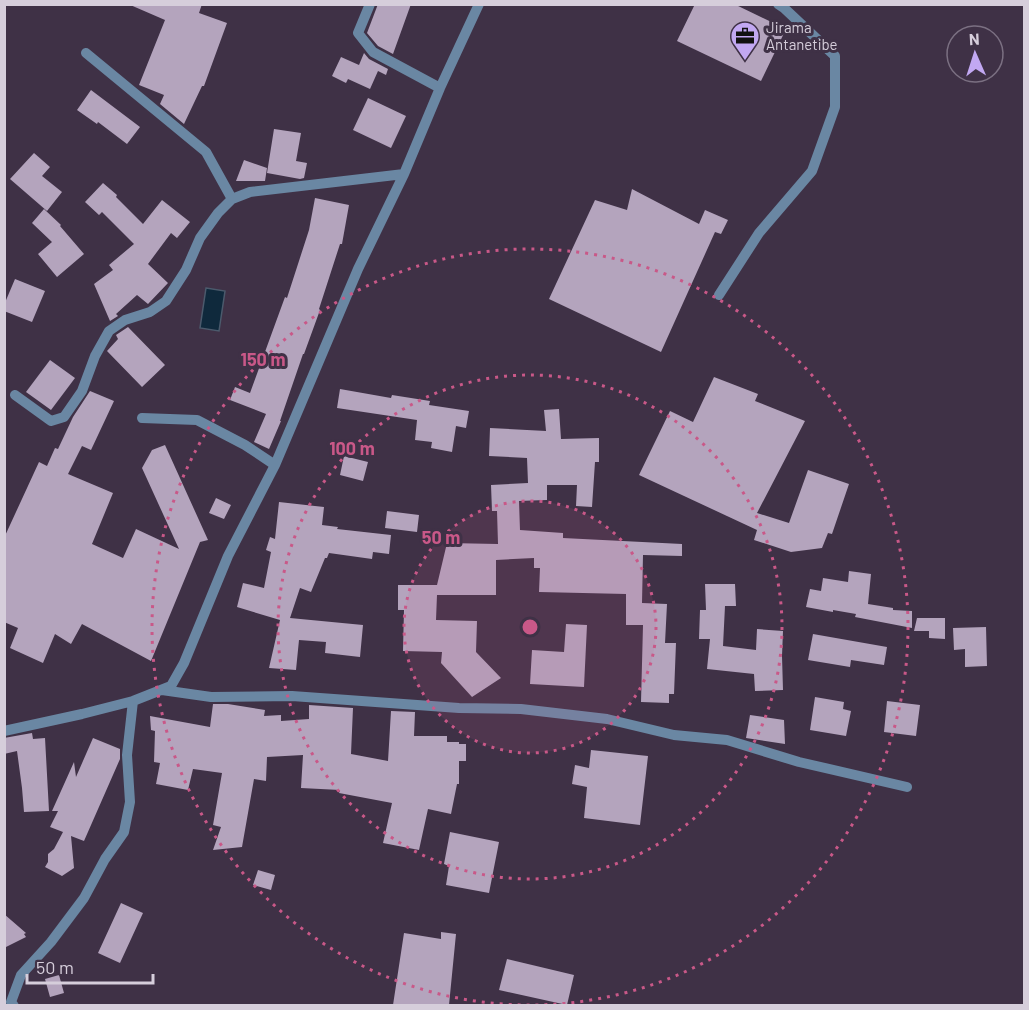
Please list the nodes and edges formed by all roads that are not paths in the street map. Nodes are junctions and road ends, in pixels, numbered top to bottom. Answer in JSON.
{"nodes":[{"id":1,"x":370,"y":4,"type":"edge"},
{"id":2,"x":479,"y":4,"type":"edge"},
{"id":3,"x":778,"y":4,"type":"edge"},
{"id":4,"x":86,"y":53,"type":"dead end"},
{"id":5,"x":440,"y":88,"type":"junction"},
{"id":6,"x":404,"y":174,"type":"junction"},
{"id":7,"x":232,"y":199,"type":"junction"},
{"id":8,"x":719,"y":295,"type":"dead end"},
{"id":9,"x":15,"y":395,"type":"dead end"},
{"id":10,"x":142,"y":418,"type":"dead end"},
{"id":11,"x":276,"y":465,"type":"junction"},
{"id":12,"x":161,"y":690,"type":"junction"},
{"id":13,"x":133,"y":701,"type":"junction"},
{"id":14,"x":4,"y":731,"type":"edge"},
{"id":15,"x":908,"y":787,"type":"dead end"},
{"id":16,"x":14,"y":1005,"type":"edge"}],
"edges":[{"from":1,"to":5,"type":"street"},
{"from":2,"to":5,"type":"street"},
{"from":3,"to":8,"type":"street"},
{"from":4,"to":7,"type":"street"},
{"from":5,"to":6,"type":"street"},
{"from":6,"to":7,"type":"street"},
{"from":6,"to":11,"type":"street"},
{"from":7,"to":9,"type":"street"},
{"from":10,"to":11,"type":"street"},
{"from":11,"to":12,"type":"street"},
{"from":12,"to":13,"type":"street"},
{"from":12,"to":15,"type":"street"},
{"from":13,"to":14,"type":"street"},
{"from":13,"to":16,"type":"street"}]}
